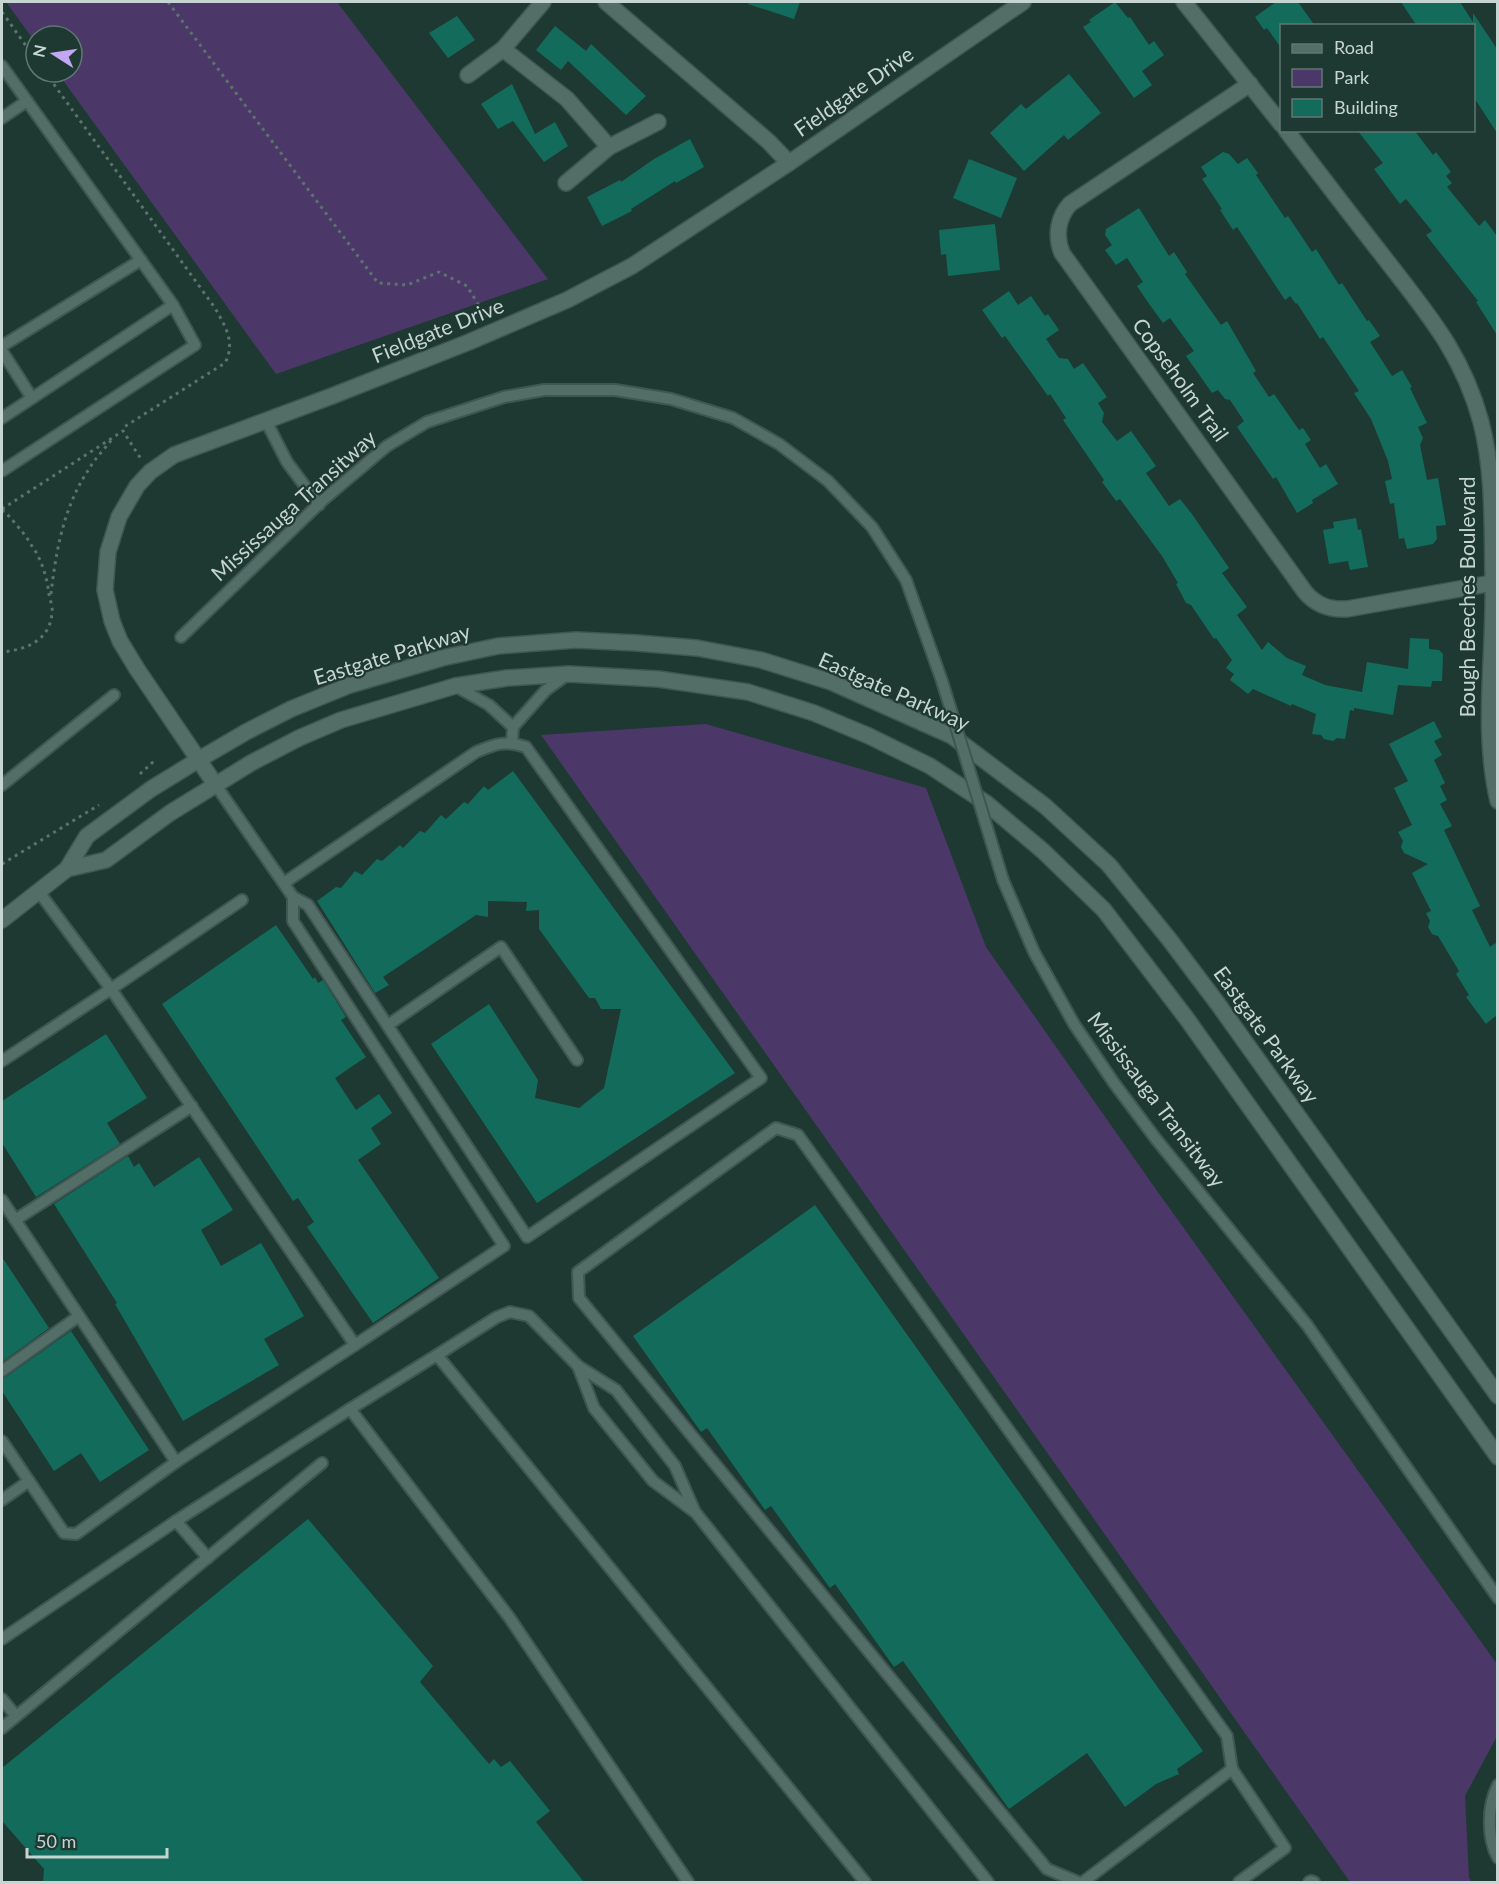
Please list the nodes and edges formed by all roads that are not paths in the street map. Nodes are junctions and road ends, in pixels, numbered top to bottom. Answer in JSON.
{"nodes":[{"id":1,"x":543,"y":2,"type":"edge"},
{"id":2,"x":606,"y":2,"type":"edge"},
{"id":3,"x":1023,"y":2,"type":"edge"},
{"id":4,"x":1184,"y":2,"type":"edge"},
{"id":5,"x":503,"y":49,"type":"junction"},
{"id":6,"x":2,"y":66,"type":"edge"},
{"id":7,"x":468,"y":75,"type":"dead end"},
{"id":8,"x":1250,"y":84,"type":"junction"},
{"id":9,"x":27,"y":101,"type":"junction"},
{"id":10,"x":2,"y":117,"type":"edge"},
{"id":11,"x":658,"y":122,"type":"dead end"},
{"id":12,"x":1280,"y":124,"type":"edge"},
{"id":13,"x":1288,"y":132,"type":"edge"},
{"id":14,"x":609,"y":147,"type":"junction"},
{"id":15,"x":789,"y":163,"type":"junction"},
{"id":16,"x":566,"y":183,"type":"dead end"},
{"id":17,"x":141,"y":260,"type":"junction"},
{"id":18,"x":173,"y":305,"type":"junction"},
{"id":19,"x":2,"y":346,"type":"edge"},
{"id":20,"x":2,"y":351,"type":"edge"},
{"id":21,"x":32,"y":398,"type":"junction"},
{"id":22,"x":2,"y":418,"type":"edge"},
{"id":23,"x":266,"y":421,"type":"junction"},
{"id":24,"x":2,"y":471,"type":"edge"},
{"id":25,"x":319,"y":505,"type":"junction"},
{"id":26,"x":1495,"y":582,"type":"edge"},
{"id":27,"x":181,"y":637,"type":"dead end"},
{"id":28,"x":568,"y":674,"type":"junction"},
{"id":29,"x":455,"y":686,"type":"junction"},
{"id":30,"x":114,"y":695,"type":"dead end"},
{"id":31,"x":513,"y":727,"type":"junction"},
{"id":32,"x":512,"y":742,"type":"junction"},
{"id":33,"x":198,"y":760,"type":"junction"},
{"id":34,"x":215,"y":784,"type":"junction"},
{"id":35,"x":2,"y":785,"type":"edge"},
{"id":36,"x":1497,"y":801,"type":"edge"},
{"id":37,"x":67,"y":869,"type":"junction"},
{"id":38,"x":284,"y":883,"type":"junction"},
{"id":39,"x":39,"y":892,"type":"junction"},
{"id":40,"x":293,"y":897,"type":"junction"},
{"id":41,"x":242,"y":900,"type":"dead end"},
{"id":42,"x":2,"y":920,"type":"edge"},
{"id":43,"x":111,"y":989,"type":"junction"},
{"id":44,"x":388,"y":1025,"type":"junction"},
{"id":45,"x":577,"y":1060,"type":"dead end"},
{"id":46,"x":2,"y":1061,"type":"edge"},
{"id":47,"x":192,"y":1106,"type":"junction"},
{"id":48,"x":2,"y":1200,"type":"edge"},
{"id":49,"x":15,"y":1220,"type":"junction"},
{"id":50,"x":79,"y":1316,"type":"junction"},
{"id":51,"x":355,"y":1345,"type":"junction"},
{"id":52,"x":437,"y":1355,"type":"junction"},
{"id":53,"x":578,"y":1366,"type":"junction"},
{"id":54,"x":2,"y":1371,"type":"edge"},
{"id":55,"x":1497,"y":1396,"type":"edge"},
{"id":56,"x":350,"y":1409,"type":"junction"},
{"id":57,"x":2,"y":1441,"type":"edge"},
{"id":58,"x":1497,"y":1457,"type":"edge"},
{"id":59,"x":177,"y":1462,"type":"junction"},
{"id":60,"x":322,"y":1464,"type":"dead end"},
{"id":61,"x":29,"y":1482,"type":"junction"},
{"id":62,"x":2,"y":1500,"type":"edge"},
{"id":63,"x":696,"y":1513,"type":"junction"},
{"id":64,"x":176,"y":1521,"type":"junction"},
{"id":65,"x":208,"y":1558,"type":"junction"},
{"id":66,"x":1497,"y":1598,"type":"edge"},
{"id":67,"x":2,"y":1639,"type":"edge"},
{"id":68,"x":2,"y":1699,"type":"edge"},
{"id":69,"x":16,"y":1716,"type":"junction"},
{"id":70,"x":2,"y":1728,"type":"edge"},
{"id":71,"x":1232,"y":1769,"type":"junction"},
{"id":72,"x":1497,"y":1785,"type":"edge"},
{"id":73,"x":1497,"y":1858,"type":"edge"},
{"id":74,"x":688,"y":1882,"type":"edge"},
{"id":75,"x":865,"y":1882,"type":"edge"},
{"id":76,"x":988,"y":1882,"type":"edge"},
{"id":77,"x":1080,"y":1882,"type":"edge"},
{"id":78,"x":1239,"y":1882,"type":"edge"},
{"id":79,"x":1309,"y":1882,"type":"edge"},
{"id":80,"x":1314,"y":1882,"type":"edge"}],
"edges":[{"from":1,"to":5,"type":"street"},
{"from":2,"to":15,"type":"street"},
{"from":3,"to":15,"type":"street","name":"Fieldgate Drive"},
{"from":4,"to":8,"type":"street"},
{"from":5,"to":7,"type":"street"},
{"from":5,"to":14,"type":"street"},
{"from":6,"to":9,"type":"lane"},
{"from":8,"to":12,"type":"street"},
{"from":8,"to":26,"type":"street","name":"Copseholm Trail"},
{"from":9,"to":10,"type":"lane"},
{"from":9,"to":17,"type":"lane"},
{"from":11,"to":14,"type":"street"},
{"from":13,"to":26,"type":"street","name":"Bough Beeches Boulevard"},
{"from":14,"to":16,"type":"street"},
{"from":15,"to":23,"type":"street","name":"Fieldgate Drive"},
{"from":17,"to":18,"type":"lane"},
{"from":17,"to":19,"type":"lane"},
{"from":18,"to":21,"type":"lane"},
{"from":18,"to":24,"type":"lane"},
{"from":20,"to":21,"type":"lane"},
{"from":21,"to":22,"type":"lane"},
{"from":23,"to":25,"type":"lane"},
{"from":23,"to":33,"type":"street","name":"Fieldgate Drive"},
{"from":25,"to":27,"type":"lane","name":"Mississauga Transitway"},
{"from":25,"to":66,"type":"lane","name":"Mississauga Transitway","bridge":true},
{"from":26,"to":36,"type":"street","name":"Bough Beeches Boulevard"},
{"from":28,"to":29,"type":"street","name":"Eastgate Parkway"},
{"from":28,"to":31,"type":"lane"},
{"from":28,"to":58,"type":"street","name":"Eastgate Parkway"},
{"from":29,"to":31,"type":"lane"},
{"from":29,"to":34,"type":"street","name":"Eastgate Parkway"},
{"from":30,"to":35,"type":"lane"},
{"from":31,"to":32,"type":"lane"},
{"from":32,"to":38,"type":"lane"},
{"from":32,"to":44,"type":"lane"},
{"from":33,"to":34,"type":"street","name":"Fieldgate Drive"},
{"from":33,"to":37,"type":"street","name":"Eastgate Parkway"},
{"from":33,"to":55,"type":"street","name":"Eastgate Parkway"},
{"from":34,"to":37,"type":"street","name":"Eastgate Parkway"},
{"from":34,"to":38,"type":"lane"},
{"from":37,"to":39,"type":"street","name":"Eastgate Parkway"},
{"from":38,"to":40,"type":"lane"},
{"from":39,"to":42,"type":"street","name":"Eastgate Parkway"},
{"from":39,"to":43,"type":"lane"},
{"from":40,"to":44,"type":"lane"},
{"from":40,"to":51,"type":"lane"},
{"from":41,"to":43,"type":"lane"},
{"from":43,"to":46,"type":"lane"},
{"from":43,"to":47,"type":"lane"},
{"from":44,"to":45,"type":"lane"},
{"from":47,"to":49,"type":"lane"},
{"from":47,"to":51,"type":"lane"},
{"from":48,"to":49,"type":"lane"},
{"from":49,"to":50,"type":"lane"},
{"from":50,"to":54,"type":"lane"},
{"from":50,"to":59,"type":"lane"},
{"from":51,"to":59,"type":"lane"},
{"from":52,"to":53,"type":"lane"},
{"from":52,"to":56,"type":"lane"},
{"from":52,"to":75,"type":"lane"},
{"from":53,"to":63,"type":"lane"},
{"from":53,"to":63,"type":"lane"},
{"from":56,"to":64,"type":"lane"},
{"from":56,"to":74,"type":"lane"},
{"from":57,"to":61,"type":"lane"},
{"from":59,"to":61,"type":"lane"},
{"from":60,"to":65,"type":"lane"},
{"from":61,"to":62,"type":"lane"},
{"from":63,"to":76,"type":"lane"},
{"from":64,"to":65,"type":"lane"},
{"from":64,"to":67,"type":"lane"},
{"from":65,"to":69,"type":"lane"},
{"from":68,"to":69,"type":"lane"},
{"from":69,"to":70,"type":"lane"},
{"from":71,"to":77,"type":"lane"},
{"from":71,"to":77,"type":"lane"},
{"from":71,"to":78,"type":"lane"},
{"from":72,"to":73,"type":"lane"},
{"from":79,"to":80,"type":"lane"}]}
